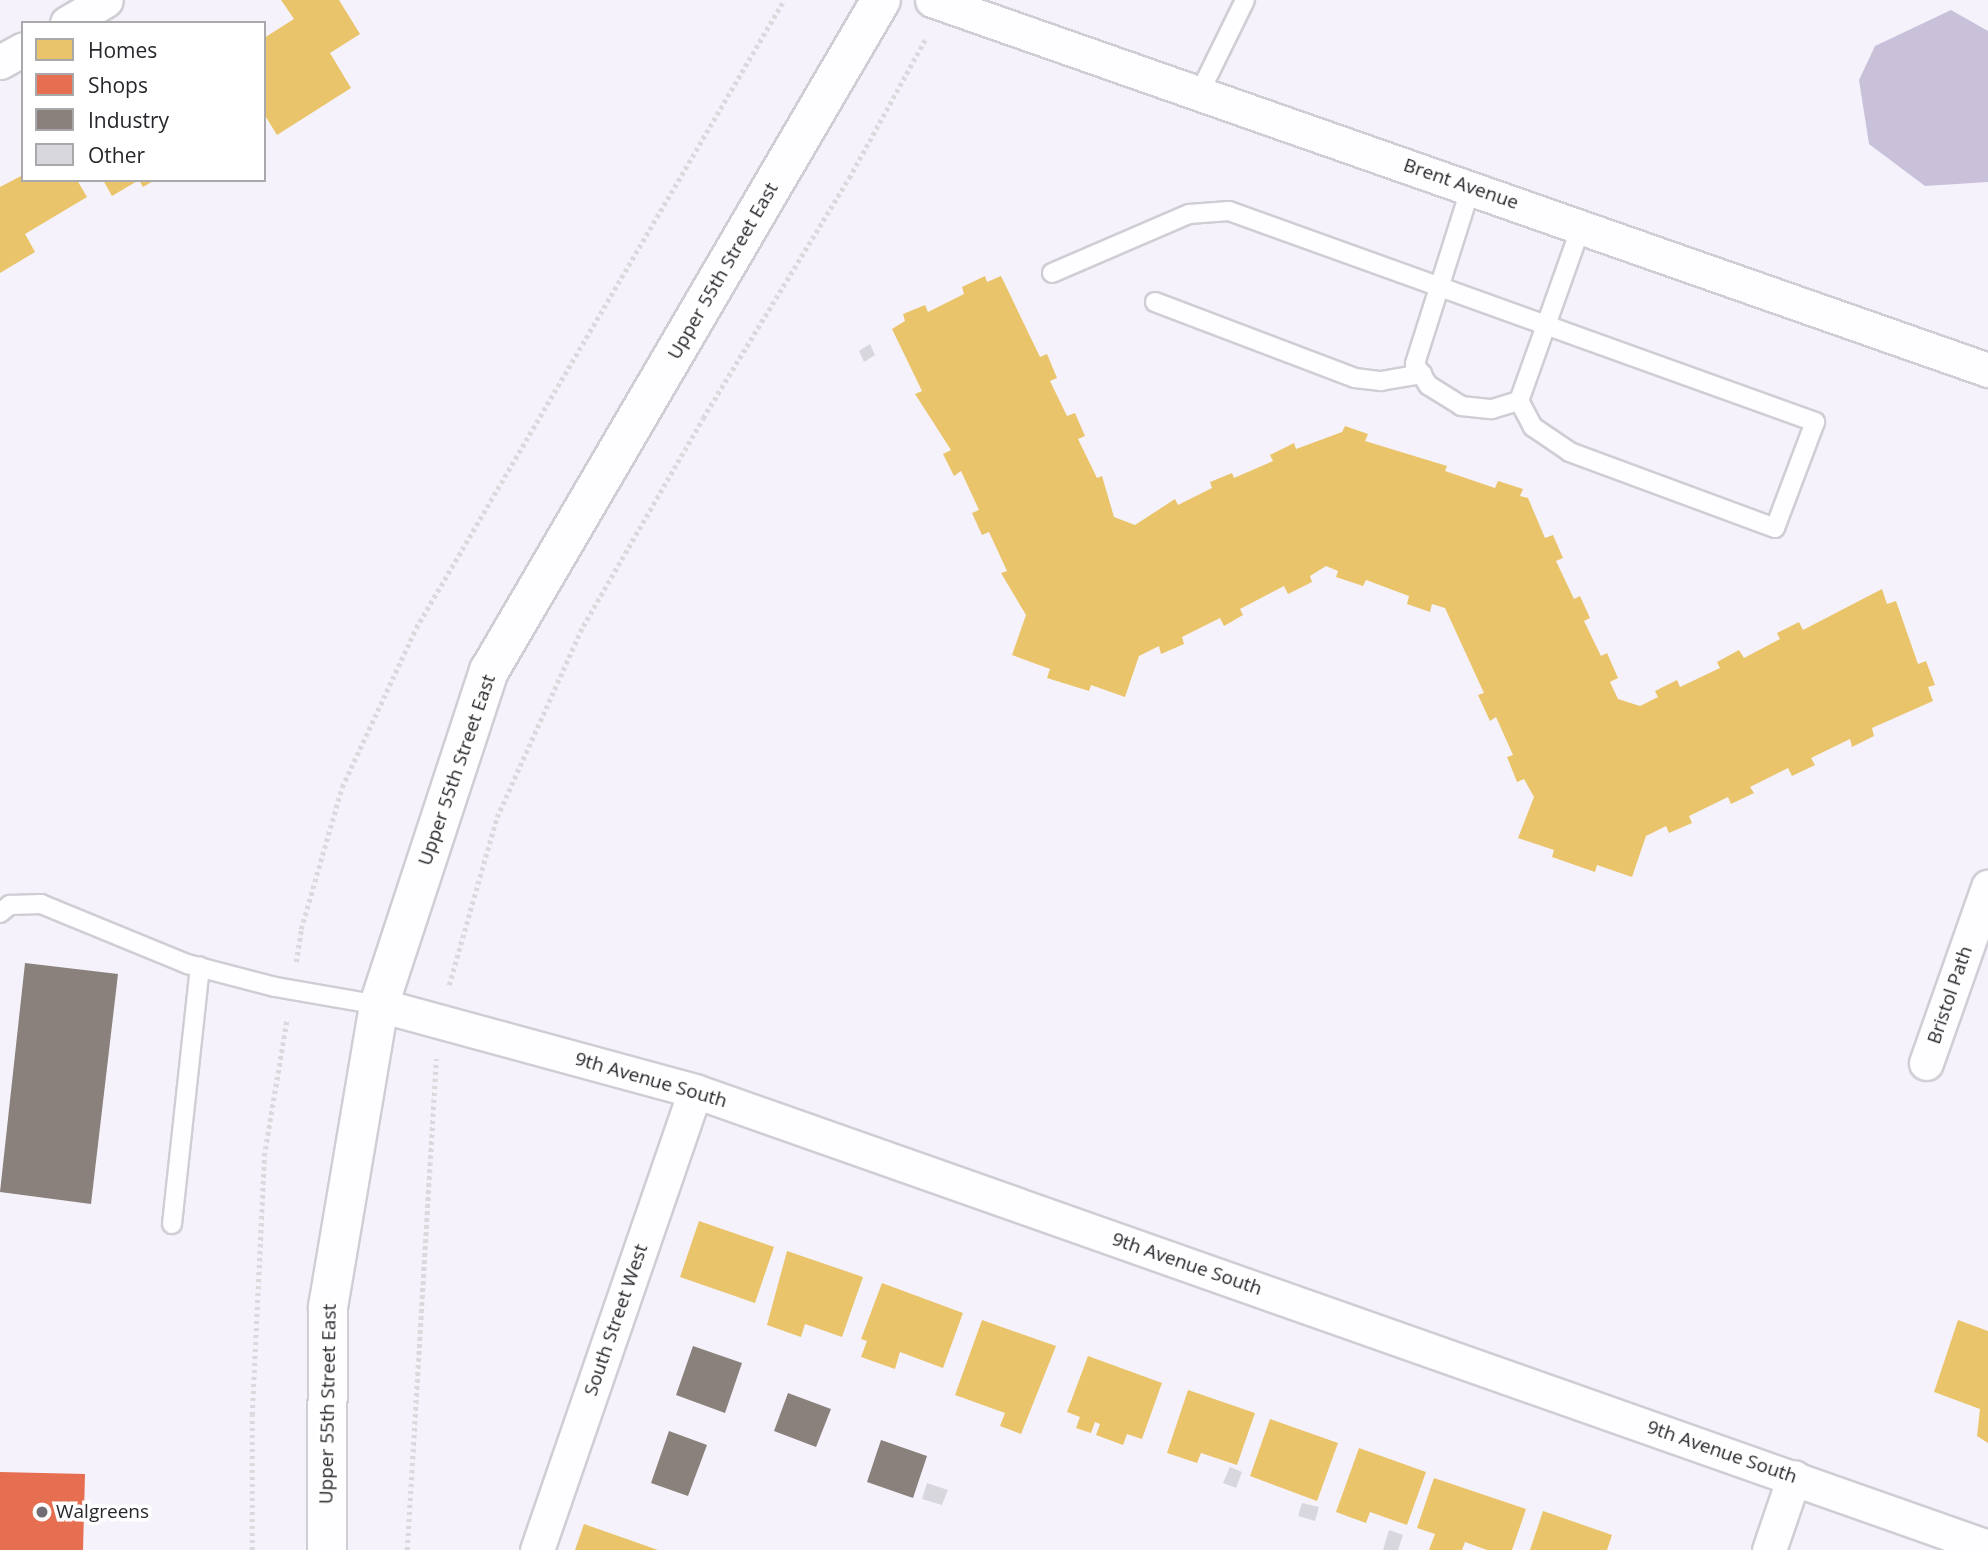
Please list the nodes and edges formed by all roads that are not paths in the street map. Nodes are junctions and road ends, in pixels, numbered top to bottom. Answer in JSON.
{"nodes":[{"id":1,"x":106,"y":0,"type":"edge"},
{"id":2,"x":881,"y":0,"type":"edge"},
{"id":3,"x":1245,"y":0,"type":"edge"},
{"id":4,"x":938,"y":2,"type":"edge"},
{"id":5,"x":70,"y":21,"type":"edge"},
{"id":6,"x":21,"y":50,"type":"edge"},
{"id":7,"x":0,"y":62,"type":"edge"},
{"id":8,"x":1200,"y":92,"type":"junction"},
{"id":9,"x":1471,"y":187,"type":"junction"},
{"id":10,"x":1581,"y":227,"type":"junction"},
{"id":11,"x":1052,"y":273,"type":"dead end"},
{"id":12,"x":1440,"y":286,"type":"junction"},
{"id":13,"x":1155,"y":302,"type":"dead end"},
{"id":14,"x":1546,"y":324,"type":"junction"},
{"id":15,"x":1988,"y":370,"type":"edge"},
{"id":16,"x":1422,"y":374,"type":"junction"},
{"id":17,"x":1519,"y":401,"type":"junction"},
{"id":18,"x":1988,"y":887,"type":"edge"},
{"id":19,"x":0,"y":913,"type":"edge"},
{"id":20,"x":200,"y":967,"type":"junction"},
{"id":21,"x":379,"y":1004,"type":"junction"},
{"id":22,"x":1926,"y":1063,"type":"dead end"},
{"id":23,"x":695,"y":1091,"type":"junction"},
{"id":24,"x":172,"y":1224,"type":"dead end"},
{"id":25,"x":1794,"y":1477,"type":"junction"},
{"id":26,"x":1988,"y":1547,"type":"edge"},
{"id":27,"x":327,"y":1550,"type":"edge"},
{"id":28,"x":537,"y":1550,"type":"edge"},
{"id":29,"x":1769,"y":1550,"type":"edge"}],
"edges":[{"from":1,"to":5,"type":"street"},
{"from":2,"to":21,"type":"street","name":"Upper 55th Street East"},
{"from":3,"to":8,"type":"lane"},
{"from":4,"to":8,"type":"street","name":"Brent Avenue"},
{"from":6,"to":7,"type":"street"},
{"from":8,"to":9,"type":"street","name":"Brent Avenue"},
{"from":9,"to":10,"type":"street","name":"Brent Avenue"},
{"from":9,"to":12,"type":"lane"},
{"from":10,"to":14,"type":"lane"},
{"from":10,"to":15,"type":"street","name":"Brent Avenue"},
{"from":11,"to":12,"type":"lane"},
{"from":12,"to":14,"type":"lane"},
{"from":12,"to":16,"type":"lane"},
{"from":13,"to":16,"type":"lane"},
{"from":14,"to":17,"type":"lane"},
{"from":14,"to":17,"type":"lane"},
{"from":16,"to":17,"type":"lane"},
{"from":18,"to":22,"type":"street","name":"Bristol Path"},
{"from":19,"to":20,"type":"lane"},
{"from":20,"to":21,"type":"lane"},
{"from":20,"to":24,"type":"lane"},
{"from":21,"to":23,"type":"street","name":"9th Avenue South"},
{"from":21,"to":27,"type":"street","name":"Upper 55th Street East"},
{"from":23,"to":25,"type":"street","name":"9th Avenue South"},
{"from":23,"to":28,"type":"street","name":"South Street West"},
{"from":25,"to":26,"type":"street","name":"9th Avenue South"},
{"from":25,"to":29,"type":"street"}]}
